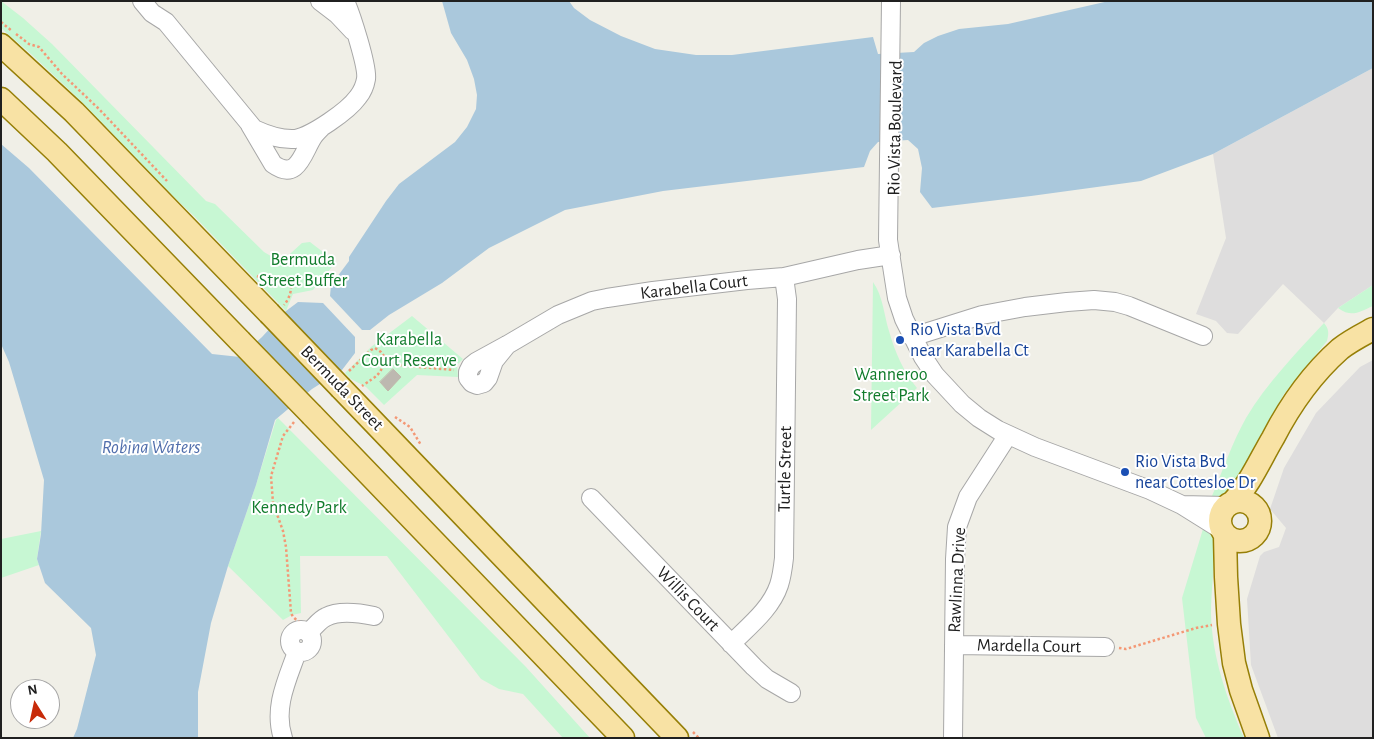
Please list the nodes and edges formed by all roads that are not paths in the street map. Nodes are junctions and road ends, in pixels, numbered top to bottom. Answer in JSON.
{"nodes":[{"id":1,"x":142,"y":1,"type":"edge"},
{"id":2,"x":157,"y":1,"type":"edge"},
{"id":3,"x":320,"y":1,"type":"edge"},
{"id":4,"x":345,"y":1,"type":"edge"},
{"id":5,"x":891,"y":1,"type":"edge"},
{"id":6,"x":897,"y":1,"type":"edge"},
{"id":7,"x":166,"y":22,"type":"junction"},
{"id":8,"x":358,"y":40,"type":"junction"},
{"id":9,"x":1,"y":44,"type":"edge"},
{"id":10,"x":894,"y":51,"type":"junction"},
{"id":11,"x":1,"y":99,"type":"edge"},
{"id":12,"x":248,"y":122,"type":"junction"},
{"id":13,"x":322,"y":128,"type":"junction"},
{"id":14,"x":291,"y":139,"type":"junction"},
{"id":15,"x":298,"y":164,"type":"junction"},
{"id":16,"x":891,"y":255,"type":"junction"},
{"id":17,"x":784,"y":277,"type":"junction"},
{"id":18,"x":1373,"y":328,"type":"edge"},
{"id":19,"x":1203,"y":336,"type":"dead end"},
{"id":20,"x":912,"y":337,"type":"junction"},
{"id":21,"x":468,"y":372,"type":"road end"},
{"id":22,"x":1008,"y":435,"type":"junction"},
{"id":23,"x":1267,"y":450,"type":"junction"},
{"id":24,"x":591,"y":498,"type":"dead end"},
{"id":25,"x":1182,"y":505,"type":"junction"},
{"id":26,"x":1229,"y":505,"type":"junction"},
{"id":27,"x":1256,"y":508,"type":"junction"},
{"id":28,"x":1224,"y":533,"type":"junction"},
{"id":29,"x":1248,"y":540,"type":"junction"},
{"id":30,"x":1229,"y":608,"type":"junction"},
{"id":31,"x":374,"y":616,"type":"dead end"},
{"id":32,"x":731,"y":644,"type":"junction"},
{"id":33,"x":954,"y":645,"type":"junction"},
{"id":34,"x":1105,"y":648,"type":"road end"},
{"id":35,"x":791,"y":692,"type":"dead end"},
{"id":36,"x":283,"y":738,"type":"edge"},
{"id":37,"x":623,"y":738,"type":"edge"},
{"id":38,"x":677,"y":738,"type":"edge"},
{"id":39,"x":953,"y":738,"type":"edge"},
{"id":40,"x":1258,"y":738,"type":"edge"}],
"edges":[{"from":1,"to":7,"type":"street"},
{"from":2,"to":7,"type":"street"},
{"from":3,"to":8,"type":"street"},
{"from":4,"to":8,"type":"street"},
{"from":5,"to":10,"type":"street","name":"Rio Vista Boulevard"},
{"from":6,"to":10,"type":"street","name":"Rio Vista Boulevard"},
{"from":7,"to":12,"type":"street"},
{"from":8,"to":13,"type":"street"},
{"from":9,"to":38,"type":"main road","name":"Bermuda Street","bridge":true},
{"from":10,"to":16,"type":"street","name":"Rio Vista Boulevard"},
{"from":11,"to":37,"type":"main road","bridge":true},
{"from":12,"to":14,"type":"street"},
{"from":12,"to":15,"type":"street"},
{"from":13,"to":14,"type":"street"},
{"from":13,"to":15,"type":"street"},
{"from":14,"to":15,"type":"street"},
{"from":16,"to":17,"type":"street","name":"Karabella Court"},
{"from":16,"to":20,"type":"street","name":"Rio Vista Boulevard"},
{"from":17,"to":21,"type":"street","name":"Karabella Court"},
{"from":17,"to":32,"type":"street","name":"Turtle Street"},
{"from":18,"to":23,"type":"main road"},
{"from":19,"to":20,"type":"street"},
{"from":20,"to":22,"type":"street","name":"Rio Vista Boulevard"},
{"from":22,"to":25,"type":"street","name":"Rio Vista Boulevard"},
{"from":22,"to":33,"type":"street","name":"Rawlinna Drive"},
{"from":23,"to":26,"type":"main road"},
{"from":23,"to":27,"type":"main road"},
{"from":24,"to":32,"type":"street","name":"Willis Court"},
{"from":25,"to":26,"type":"street","name":"Rio Vista Boulevard"},
{"from":25,"to":28,"type":"street","name":"Rio Vista Boulevard"},
{"from":26,"to":27,"type":"main road"},
{"from":26,"to":28,"type":"main road"},
{"from":27,"to":29,"type":"main road"},
{"from":28,"to":29,"type":"main road"},
{"from":28,"to":30,"type":"main road"},
{"from":29,"to":30,"type":"main road"},
{"from":30,"to":40,"type":"main road"},
{"from":31,"to":36,"type":"street"},
{"from":32,"to":35,"type":"street","name":"Willis Court"},
{"from":33,"to":34,"type":"street","name":"Mardella Court"},
{"from":33,"to":39,"type":"street","name":"Rawlinna Drive"}]}
